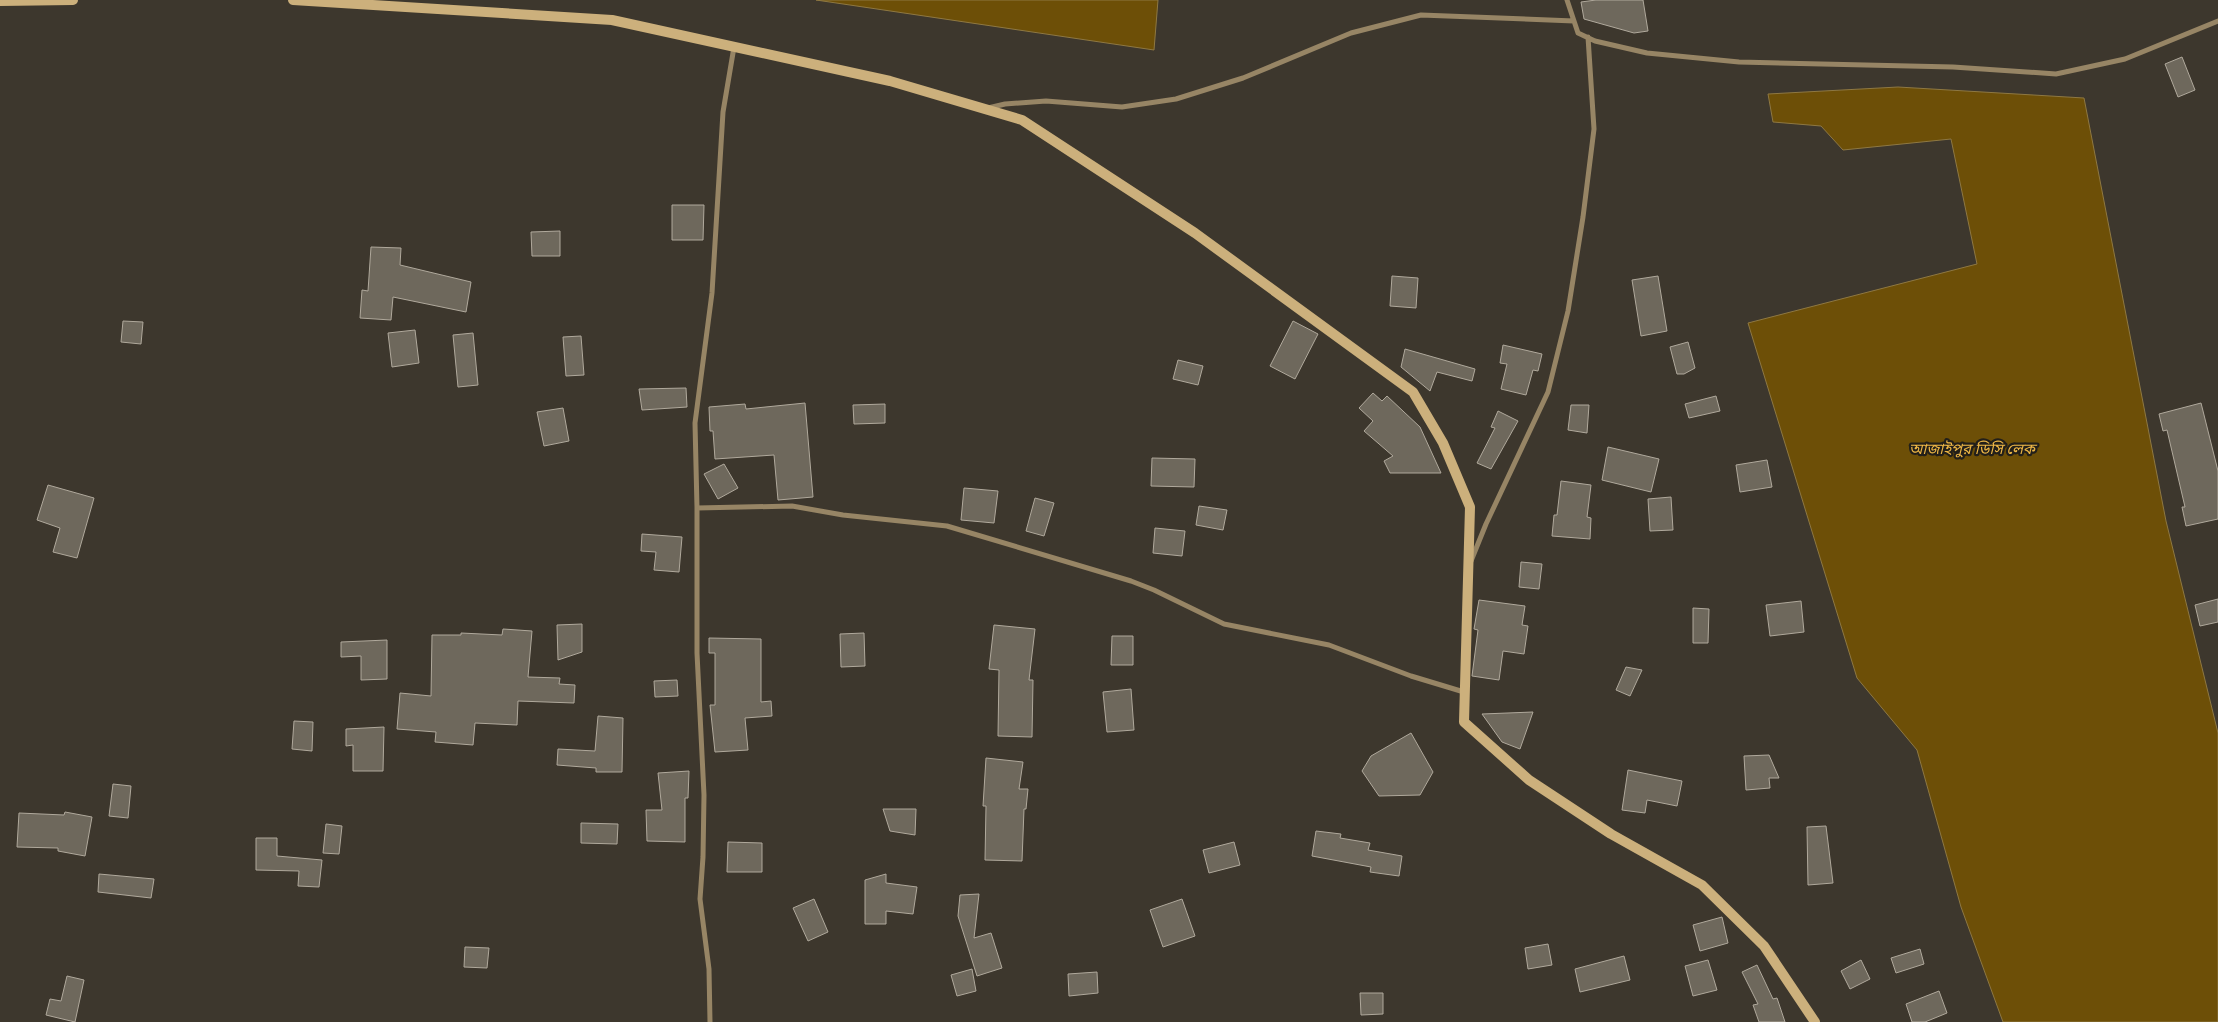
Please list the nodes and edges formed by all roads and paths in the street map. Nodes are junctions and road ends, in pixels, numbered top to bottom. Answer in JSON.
{"nodes":[{"id":1,"x":73,"y":0,"type":"edge"},
{"id":2,"x":293,"y":0,"type":"edge"},
{"id":3,"x":1567,"y":0,"type":"edge"},
{"id":4,"x":0,"y":1,"type":"edge"},
{"id":5,"x":1574,"y":21,"type":"junction"},
{"id":6,"x":2218,"y":21,"type":"edge"},
{"id":7,"x":1588,"y":37,"type":"junction"},
{"id":8,"x":734,"y":47,"type":"junction"},
{"id":9,"x":985,"y":109,"type":"junction"},
{"id":10,"x":697,"y":508,"type":"junction"},
{"id":11,"x":1468,"y":570,"type":"junction"},
{"id":12,"x":1464,"y":692,"type":"junction"},
{"id":13,"x":710,"y":1022,"type":"edge"},
{"id":14,"x":1815,"y":1022,"type":"edge"}],
"edges":[{"from":1,"to":4,"type":"street"},
{"from":2,"to":8,"type":"street"},
{"from":3,"to":5,"type":"street"},
{"from":5,"to":7,"type":"street"},
{"from":5,"to":9,"type":"street"},
{"from":6,"to":7,"type":"street"},
{"from":7,"to":11,"type":"street"},
{"from":8,"to":9,"type":"street"},
{"from":8,"to":10,"type":"street"},
{"from":9,"to":11,"type":"street"},
{"from":10,"to":12,"type":"street"},
{"from":10,"to":13,"type":"street"},
{"from":11,"to":12,"type":"street"},
{"from":12,"to":14,"type":"street"}]}
